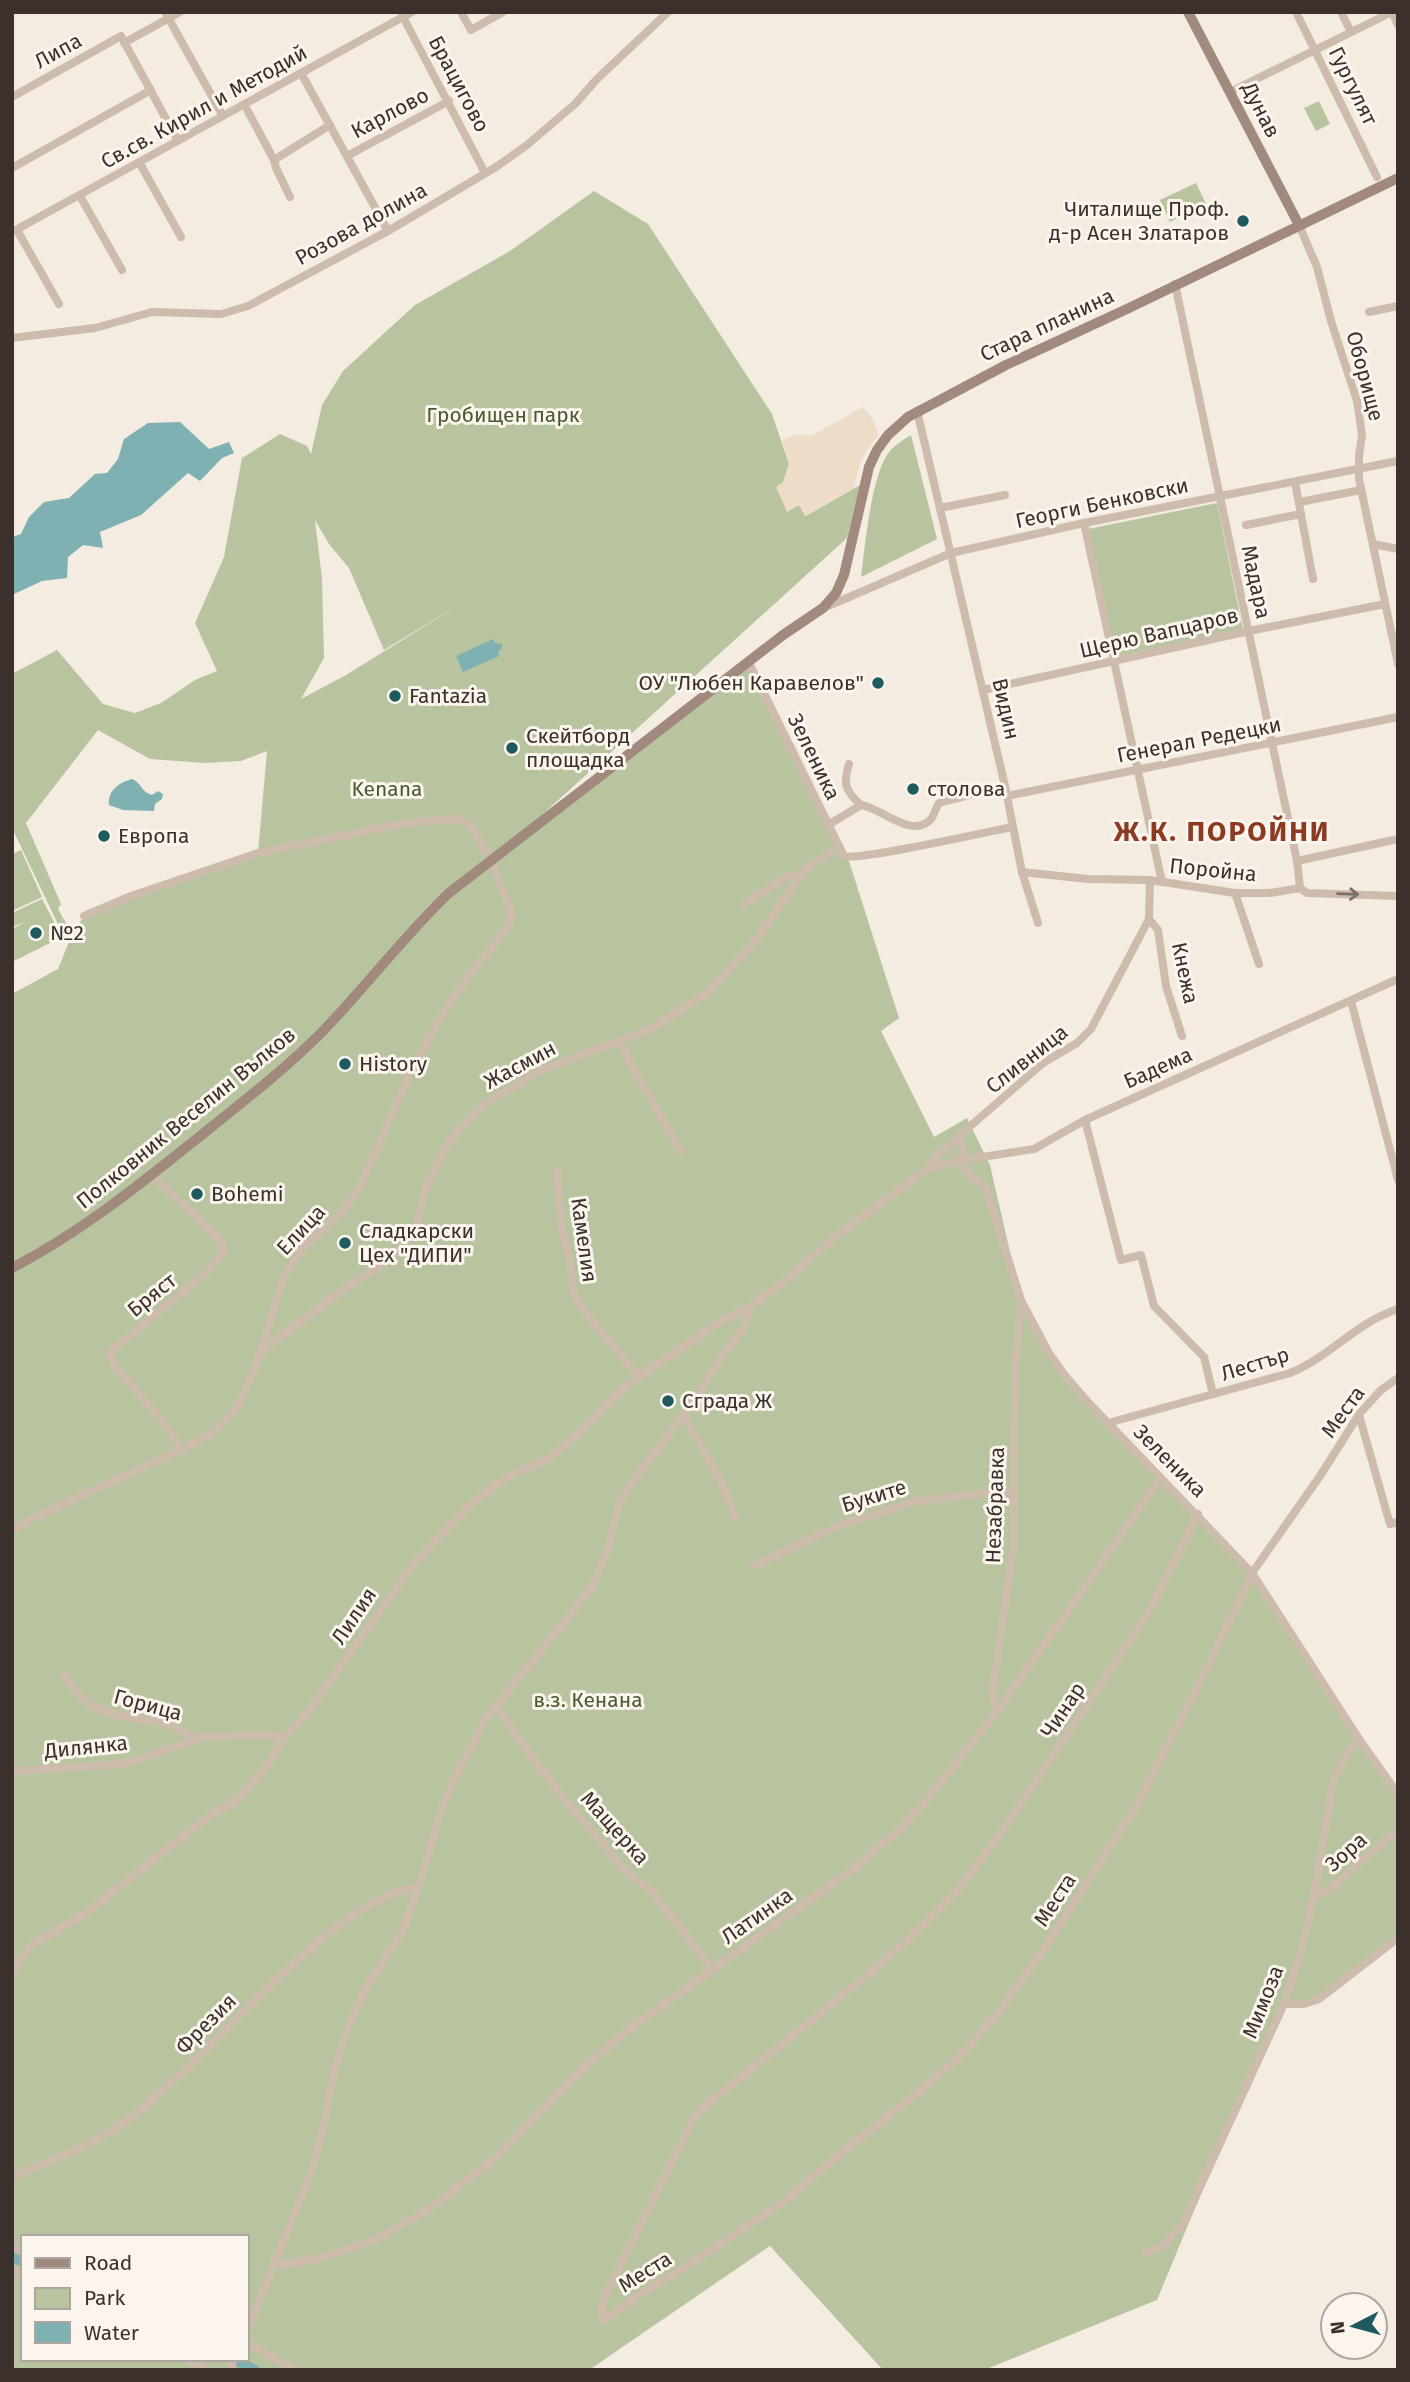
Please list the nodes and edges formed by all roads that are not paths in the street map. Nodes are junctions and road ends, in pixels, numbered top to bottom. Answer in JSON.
{"nodes":[{"id":1,"x":180,"y":12,"type":"edge"},
{"id":2,"x":461,"y":12,"type":"edge"},
{"id":3,"x":503,"y":12,"type":"edge"},
{"id":4,"x":668,"y":12,"type":"edge"},
{"id":5,"x":1188,"y":12,"type":"edge"},
{"id":6,"x":1296,"y":12,"type":"edge"},
{"id":7,"x":1341,"y":12,"type":"edge"},
{"id":8,"x":1392,"y":12,"type":"edge"},
{"id":9,"x":405,"y":14,"type":"edge"},
{"id":10,"x":167,"y":15,"type":"edge"},
{"id":11,"x":657,"y":16,"type":"edge"},
{"id":12,"x":1398,"y":25,"type":"edge"},
{"id":13,"x":1351,"y":32,"type":"junction"},
{"id":14,"x":123,"y":40,"type":"junction"},
{"id":15,"x":1316,"y":49,"type":"junction"},
{"id":16,"x":301,"y":73,"type":"junction"},
{"id":17,"x":150,"y":90,"type":"junction"},
{"id":18,"x":1230,"y":92,"type":"junction"},
{"id":19,"x":12,"y":97,"type":"edge"},
{"id":20,"x":449,"y":101,"type":"junction"},
{"id":21,"x":244,"y":104,"type":"junction"},
{"id":22,"x":223,"y":116,"type":"junction"},
{"id":23,"x":330,"y":125,"type":"junction"},
{"id":24,"x":178,"y":141,"type":"junction"},
{"id":25,"x":347,"y":156,"type":"junction"},
{"id":26,"x":274,"y":160,"type":"junction"},
{"id":27,"x":139,"y":162,"type":"junction"},
{"id":28,"x":12,"y":168,"type":"edge"},
{"id":29,"x":485,"y":173,"type":"junction"},
{"id":30,"x":1377,"y":177,"type":"dead end"},
{"id":31,"x":1398,"y":178,"type":"edge"},
{"id":32,"x":80,"y":196,"type":"junction"},
{"id":33,"x":290,"y":197,"type":"dead end"},
{"id":34,"x":1299,"y":225,"type":"junction"},
{"id":35,"x":15,"y":231,"type":"edge"},
{"id":36,"x":388,"y":231,"type":"junction"},
{"id":37,"x":181,"y":237,"type":"dead end"},
{"id":38,"x":122,"y":270,"type":"dead end"},
{"id":39,"x":1175,"y":284,"type":"junction"},
{"id":40,"x":59,"y":304,"type":"dead end"},
{"id":41,"x":1398,"y":306,"type":"edge"},
{"id":42,"x":1369,"y":312,"type":"dead end"},
{"id":43,"x":12,"y":338,"type":"edge"},
{"id":44,"x":917,"y":411,"type":"junction"},
{"id":45,"x":1398,"y":461,"type":"edge"},
{"id":46,"x":1360,"y":469,"type":"junction"},
{"id":47,"x":1295,"y":482,"type":"junction"},
{"id":48,"x":1361,"y":490,"type":"junction"},
{"id":49,"x":1005,"y":495,"type":"dead end"},
{"id":50,"x":1221,"y":496,"type":"junction"},
{"id":51,"x":1300,"y":502,"type":"junction"},
{"id":52,"x":939,"y":504,"type":"junction"},
{"id":53,"x":1301,"y":514,"type":"junction"},
{"id":54,"x":1084,"y":523,"type":"junction"},
{"id":55,"x":1246,"y":525,"type":"dead end"},
{"id":56,"x":1373,"y":544,"type":"junction"},
{"id":57,"x":1398,"y":549,"type":"edge"},
{"id":58,"x":951,"y":553,"type":"junction"},
{"id":59,"x":1313,"y":579,"type":"dead end"},
{"id":60,"x":1385,"y":604,"type":"junction"},
{"id":61,"x":823,"y":608,"type":"junction"},
{"id":62,"x":1249,"y":631,"type":"junction"},
{"id":63,"x":1114,"y":662,"type":"junction"},
{"id":64,"x":750,"y":663,"type":"junction"},
{"id":65,"x":1398,"y":664,"type":"edge"},
{"id":66,"x":983,"y":690,"type":"junction"},
{"id":67,"x":1398,"y":717,"type":"edge"},
{"id":68,"x":1272,"y":743,"type":"junction"},
{"id":69,"x":849,"y":764,"type":"dead end"},
{"id":70,"x":1138,"y":771,"type":"junction"},
{"id":71,"x":1005,"y":786,"type":"junction"},
{"id":72,"x":1007,"y":796,"type":"junction"},
{"id":73,"x":862,"y":805,"type":"junction"},
{"id":74,"x":828,"y":825,"type":"junction"},
{"id":75,"x":1012,"y":827,"type":"junction"},
{"id":76,"x":1398,"y":839,"type":"edge"},
{"id":77,"x":838,"y":847,"type":"junction"},
{"id":78,"x":491,"y":861,"type":"junction"},
{"id":79,"x":1297,"y":861,"type":"junction"},
{"id":80,"x":1022,"y":872,"type":"junction"},
{"id":81,"x":800,"y":875,"type":"junction"},
{"id":82,"x":1150,"y":880,"type":"junction"},
{"id":83,"x":1162,"y":882,"type":"junction"},
{"id":84,"x":1300,"y":888,"type":"junction"},
{"id":85,"x":1235,"y":893,"type":"junction"},
{"id":86,"x":1398,"y":896,"type":"edge"},
{"id":87,"x":744,"y":904,"type":"dead end"},
{"id":88,"x":84,"y":916,"type":"dead end"},
{"id":89,"x":1149,"y":919,"type":"junction"},
{"id":90,"x":1038,"y":923,"type":"dead end"},
{"id":91,"x":1259,"y":964,"type":"dead end"},
{"id":92,"x":1398,"y":979,"type":"edge"},
{"id":93,"x":1351,"y":1002,"type":"junction"},
{"id":94,"x":1182,"y":1036,"type":"dead end"},
{"id":95,"x":620,"y":1041,"type":"junction"},
{"id":96,"x":1086,"y":1120,"type":"junction"},
{"id":97,"x":959,"y":1136,"type":"junction"},
{"id":98,"x":681,"y":1151,"type":"dead end"},
{"id":99,"x":963,"y":1160,"type":"junction"},
{"id":100,"x":557,"y":1170,"type":"dead end"},
{"id":101,"x":927,"y":1170,"type":"junction"},
{"id":102,"x":152,"y":1175,"type":"junction"},
{"id":103,"x":1398,"y":1180,"type":"edge"},
{"id":104,"x":12,"y":1268,"type":"edge"},
{"id":105,"x":1021,"y":1300,"type":"junction"},
{"id":106,"x":750,"y":1306,"type":"junction"},
{"id":107,"x":1398,"y":1309,"type":"edge"},
{"id":108,"x":260,"y":1357,"type":"junction"},
{"id":109,"x":639,"y":1377,"type":"junction"},
{"id":110,"x":1398,"y":1378,"type":"edge"},
{"id":111,"x":1213,"y":1394,"type":"junction"},
{"id":112,"x":683,"y":1414,"type":"junction"},
{"id":113,"x":1359,"y":1415,"type":"junction"},
{"id":114,"x":1108,"y":1423,"type":"junction"},
{"id":115,"x":181,"y":1450,"type":"junction"},
{"id":116,"x":1161,"y":1478,"type":"junction"},
{"id":117,"x":1014,"y":1490,"type":"junction"},
{"id":118,"x":1198,"y":1514,"type":"junction"},
{"id":119,"x":736,"y":1518,"type":"dead end"},
{"id":120,"x":1398,"y":1522,"type":"edge"},
{"id":121,"x":12,"y":1530,"type":"edge"},
{"id":122,"x":753,"y":1566,"type":"dead end"},
{"id":123,"x":1252,"y":1573,"type":"junction"},
{"id":124,"x":64,"y":1675,"type":"dead end"},
{"id":125,"x":496,"y":1707,"type":"junction"},
{"id":126,"x":999,"y":1709,"type":"junction"},
{"id":127,"x":194,"y":1738,"type":"junction"},
{"id":128,"x":284,"y":1738,"type":"junction"},
{"id":129,"x":1359,"y":1739,"type":"junction"},
{"id":130,"x":12,"y":1771,"type":"edge"},
{"id":131,"x":1398,"y":1794,"type":"edge"},
{"id":132,"x":1398,"y":1829,"type":"edge"},
{"id":133,"x":418,"y":1889,"type":"junction"},
{"id":134,"x":1314,"y":1893,"type":"junction"},
{"id":135,"x":1398,"y":1938,"type":"edge"},
{"id":136,"x":712,"y":1969,"type":"junction"},
{"id":137,"x":12,"y":1973,"type":"edge"},
{"id":138,"x":1284,"y":2004,"type":"junction"},
{"id":139,"x":12,"y":2177,"type":"edge"},
{"id":140,"x":1145,"y":2253,"type":"dead end"},
{"id":141,"x":275,"y":2261,"type":"junction"},
{"id":142,"x":604,"y":2321,"type":"joint"},
{"id":143,"x":248,"y":2328,"type":"edge"},
{"id":144,"x":248,"y":2344,"type":"edge"},
{"id":145,"x":191,"y":2361,"type":"edge"},
{"id":146,"x":207,"y":2370,"type":"edge"},
{"id":147,"x":295,"y":2370,"type":"edge"}],
"edges":[{"from":1,"to":10,"type":"street","name":"Липа"},
{"from":2,"to":3,"type":"street"},
{"from":4,"to":11,"type":"street","name":"Розова долина"},
{"from":5,"to":18,"type":"main road","name":"Дунав"},
{"from":6,"to":15,"type":"street","name":"Гургулят"},
{"from":7,"to":13,"type":"street"},
{"from":8,"to":12,"type":"street"},
{"from":8,"to":13,"type":"street"},
{"from":9,"to":16,"type":"street","name":"Св.св. Кирил и Методий"},
{"from":9,"to":20,"type":"street","name":"Брацигово"},
{"from":10,"to":14,"type":"street","name":"Липа"},
{"from":10,"to":22,"type":"street"},
{"from":11,"to":29,"type":"street","name":"Розова долина"},
{"from":13,"to":15,"type":"street"},
{"from":14,"to":17,"type":"street"},
{"from":14,"to":19,"type":"street","name":"Липа"},
{"from":15,"to":18,"type":"street"},
{"from":15,"to":30,"type":"street","name":"Гургулят"},
{"from":16,"to":21,"type":"street","name":"Св.св. Кирил и Методий"},
{"from":16,"to":23,"type":"street"},
{"from":17,"to":24,"type":"street"},
{"from":17,"to":28,"type":"street"},
{"from":18,"to":34,"type":"main road","name":"Дунав"},
{"from":20,"to":25,"type":"street","name":"Карлово"},
{"from":20,"to":29,"type":"street","name":"Брацигово"},
{"from":21,"to":22,"type":"street","name":"Св.св. Кирил и Методий"},
{"from":21,"to":26,"type":"street"},
{"from":22,"to":24,"type":"street","name":"Св.св. Кирил и Методий"},
{"from":23,"to":25,"type":"street"},
{"from":23,"to":26,"type":"street"},
{"from":24,"to":27,"type":"street","name":"Св.св. Кирил и Методий"},
{"from":25,"to":36,"type":"street"},
{"from":26,"to":33,"type":"street"},
{"from":27,"to":32,"type":"street","name":"Св.св. Кирил и Методий"},
{"from":27,"to":37,"type":"street"},
{"from":29,"to":36,"type":"street","name":"Розова долина"},
{"from":31,"to":34,"type":"main road","name":"Стара планина"},
{"from":32,"to":35,"type":"street","name":"Св.св. Кирил и Методий"},
{"from":32,"to":38,"type":"street"},
{"from":34,"to":39,"type":"main road","name":"Стара планина"},
{"from":34,"to":46,"type":"street","name":"Оборище"},
{"from":35,"to":40,"type":"street"},
{"from":36,"to":43,"type":"street","name":"Розова долина"},
{"from":39,"to":44,"type":"main road","name":"Стара планина"},
{"from":39,"to":50,"type":"street","name":"Мадара"},
{"from":41,"to":42,"type":"street"},
{"from":44,"to":52,"type":"street","name":"Видин"},
{"from":44,"to":61,"type":"main road","name":"Стара планина"},
{"from":45,"to":46,"type":"street","name":"Георги Бенковски"},
{"from":46,"to":47,"type":"street","name":"Георги Бенковски"},
{"from":46,"to":48,"type":"street","name":"Оборище"},
{"from":47,"to":50,"type":"street","name":"Георги Бенковски"},
{"from":47,"to":51,"type":"street"},
{"from":48,"to":51,"type":"street"},
{"from":48,"to":56,"type":"street","name":"Оборище"},
{"from":49,"to":52,"type":"street"},
{"from":50,"to":54,"type":"street","name":"Георги Бенковски"},
{"from":50,"to":62,"type":"street","name":"Мадара"},
{"from":51,"to":53,"type":"street"},
{"from":52,"to":58,"type":"street","name":"Видин"},
{"from":53,"to":55,"type":"street"},
{"from":53,"to":59,"type":"street"},
{"from":54,"to":58,"type":"street","name":"Георги Бенковски"},
{"from":54,"to":63,"type":"street"},
{"from":56,"to":57,"type":"street"},
{"from":56,"to":60,"type":"street","name":"Оборище"},
{"from":58,"to":61,"type":"street","name":"Георги Бенковски"},
{"from":58,"to":66,"type":"street","name":"Видин"},
{"from":60,"to":62,"type":"street","name":"Щерю Вапцаров"},
{"from":60,"to":65,"type":"street","name":"Оборище"},
{"from":61,"to":64,"type":"main road","name":"Полковник Веселин Вълков"},
{"from":62,"to":63,"type":"street","name":"Щерю Вапцаров"},
{"from":62,"to":68,"type":"street","name":"Мадара"},
{"from":63,"to":66,"type":"street","name":"Щерю Вапцаров"},
{"from":63,"to":70,"type":"street"},
{"from":64,"to":74,"type":"street","name":"Зеленика"},
{"from":64,"to":78,"type":"main road","name":"Полковник Веселин Вълков"},
{"from":66,"to":71,"type":"street","name":"Видин"},
{"from":67,"to":68,"type":"street","name":"Генерал Редецки"},
{"from":68,"to":70,"type":"street","name":"Генерал Редецки"},
{"from":68,"to":79,"type":"street","name":"Мадара"},
{"from":69,"to":73,"type":"street"},
{"from":70,"to":72,"type":"street","name":"Генерал Редецки"},
{"from":70,"to":83,"type":"street"},
{"from":71,"to":72,"type":"street","name":"Видин"},
{"from":71,"to":73,"type":"street"},
{"from":72,"to":75,"type":"street","name":"Видин"},
{"from":73,"to":74,"type":"street"},
{"from":74,"to":77,"type":"street","name":"Зеленика"},
{"from":75,"to":77,"type":"street"},
{"from":75,"to":80,"type":"street","name":"Видин"},
{"from":76,"to":79,"type":"street"},
{"from":77,"to":81,"type":"street","name":"Жасмин"},
{"from":78,"to":88,"type":"street","name":"Елица"},
{"from":78,"to":102,"type":"main road","name":"Полковник Веселин Вълков"},
{"from":78,"to":108,"type":"street","name":"Елица"},
{"from":79,"to":84,"type":"street","name":"Мадара"},
{"from":80,"to":82,"type":"street","name":"Поройна"},
{"from":80,"to":90,"type":"street","name":"Видин"},
{"from":81,"to":87,"type":"street"},
{"from":81,"to":95,"type":"street","name":"Жасмин"},
{"from":82,"to":83,"type":"street","name":"Поройна"},
{"from":82,"to":89,"type":"street","name":"Сливница"},
{"from":83,"to":85,"type":"street","name":"Поройна"},
{"from":84,"to":85,"type":"street","name":"Поройна"},
{"from":84,"to":86,"type":"street","name":"Поройна","one_way":true},
{"from":85,"to":91,"type":"street"},
{"from":89,"to":94,"type":"street","name":"Кнежа"},
{"from":89,"to":97,"type":"street","name":"Сливница"},
{"from":92,"to":93,"type":"street","name":"Бадема"},
{"from":93,"to":96,"type":"street","name":"Бадема"},
{"from":93,"to":103,"type":"street"},
{"from":95,"to":98,"type":"street"},
{"from":95,"to":108,"type":"street","name":"Жасмин"},
{"from":96,"to":99,"type":"street","name":"Бадема"},
{"from":96,"to":111,"type":"street"},
{"from":97,"to":99,"type":"street"},
{"from":97,"to":101,"type":"street","name":"Сливница"},
{"from":99,"to":101,"type":"street","name":"Бадема"},
{"from":99,"to":105,"type":"street","name":"Зеленика"},
{"from":100,"to":109,"type":"street","name":"Камелия"},
{"from":101,"to":106,"type":"street","name":"Лилия"},
{"from":102,"to":104,"type":"main road","name":"Полковник Веселин Вълков"},
{"from":102,"to":115,"type":"street","name":"Бряст"},
{"from":105,"to":114,"type":"street","name":"Зеленика"},
{"from":105,"to":117,"type":"street","name":"Незабравка"},
{"from":106,"to":109,"type":"street","name":"Лилия"},
{"from":106,"to":112,"type":"street"},
{"from":107,"to":111,"type":"street","name":"Лестър"},
{"from":108,"to":115,"type":"street","name":"Елица"},
{"from":109,"to":128,"type":"street","name":"Лилия"},
{"from":110,"to":113,"type":"street","name":"Места"},
{"from":111,"to":114,"type":"street","name":"Лестър"},
{"from":112,"to":119,"type":"street"},
{"from":112,"to":125,"type":"street"},
{"from":113,"to":120,"type":"street"},
{"from":113,"to":123,"type":"street","name":"Места"},
{"from":114,"to":116,"type":"street","name":"Зеленика"},
{"from":115,"to":121,"type":"street","name":"Елица"},
{"from":116,"to":118,"type":"street","name":"Зеленика"},
{"from":116,"to":126,"type":"street","name":"Латинка"},
{"from":117,"to":122,"type":"street","name":"Буките"},
{"from":117,"to":126,"type":"street","name":"Незабравка"},
{"from":118,"to":123,"type":"street","name":"Зеленика"},
{"from":118,"to":142,"type":"street","name":"Чинар"},
{"from":123,"to":129,"type":"street","name":"Зеленика"},
{"from":123,"to":142,"type":"street","name":"Места"},
{"from":124,"to":127,"type":"street","name":"Горица"},
{"from":125,"to":133,"type":"street"},
{"from":125,"to":136,"type":"street","name":"Мащерка"},
{"from":126,"to":136,"type":"street","name":"Латинка"},
{"from":127,"to":128,"type":"street","name":"Дилянка"},
{"from":127,"to":130,"type":"street","name":"Дилянка"},
{"from":128,"to":137,"type":"street","name":"Лилия"},
{"from":129,"to":131,"type":"street","name":"Зеленика"},
{"from":129,"to":134,"type":"street","name":"Мимоза"},
{"from":132,"to":134,"type":"street","name":"Зора"},
{"from":133,"to":139,"type":"street","name":"Фрезия"},
{"from":133,"to":141,"type":"street"},
{"from":134,"to":138,"type":"street","name":"Мимоза"},
{"from":135,"to":138,"type":"street"},
{"from":136,"to":141,"type":"street","name":"Латинка"},
{"from":138,"to":140,"type":"street","name":"Мимоза"},
{"from":141,"to":143,"type":"street"},
{"from":144,"to":147,"type":"street"},
{"from":145,"to":146,"type":"street"}]}
